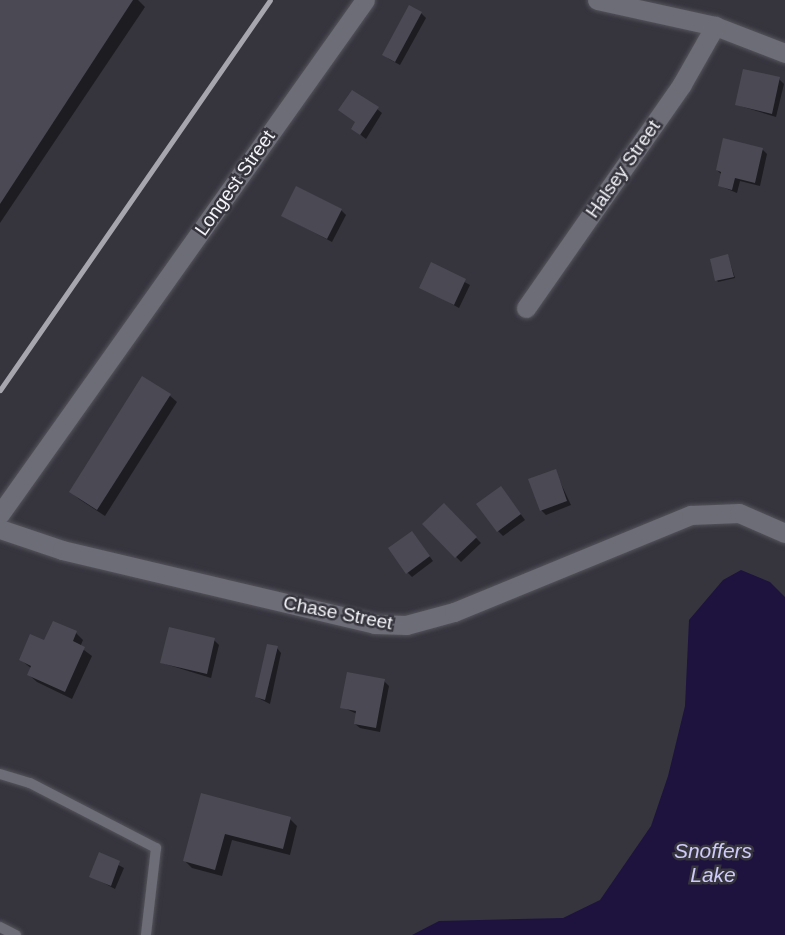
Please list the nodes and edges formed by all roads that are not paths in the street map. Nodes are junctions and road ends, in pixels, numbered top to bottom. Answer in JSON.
{"nodes":[{"id":1,"x":365,"y":0,"type":"edge"},
{"id":2,"x":597,"y":0,"type":"edge"},
{"id":3,"x":715,"y":26,"type":"junction"},
{"id":4,"x":785,"y":53,"type":"edge"},
{"id":5,"x":526,"y":308,"type":"dead end"},
{"id":6,"x":0,"y":514,"type":"edge"},
{"id":7,"x":0,"y":529,"type":"edge"},
{"id":8,"x":785,"y":533,"type":"edge"},
{"id":9,"x":0,"y":774,"type":"edge"},
{"id":10,"x":0,"y":927,"type":"edge"},
{"id":11,"x":16,"y":935,"type":"edge"},
{"id":12,"x":146,"y":935,"type":"edge"}],
"edges":[{"from":1,"to":6,"type":"street","name":"Longest Street"},
{"from":2,"to":3,"type":"street"},
{"from":3,"to":4,"type":"street"},
{"from":3,"to":5,"type":"street","name":"Halsey Street"},
{"from":7,"to":8,"type":"street","name":"Chase Street"},
{"from":9,"to":12,"type":"lane"},
{"from":10,"to":11,"type":"lane"}]}
